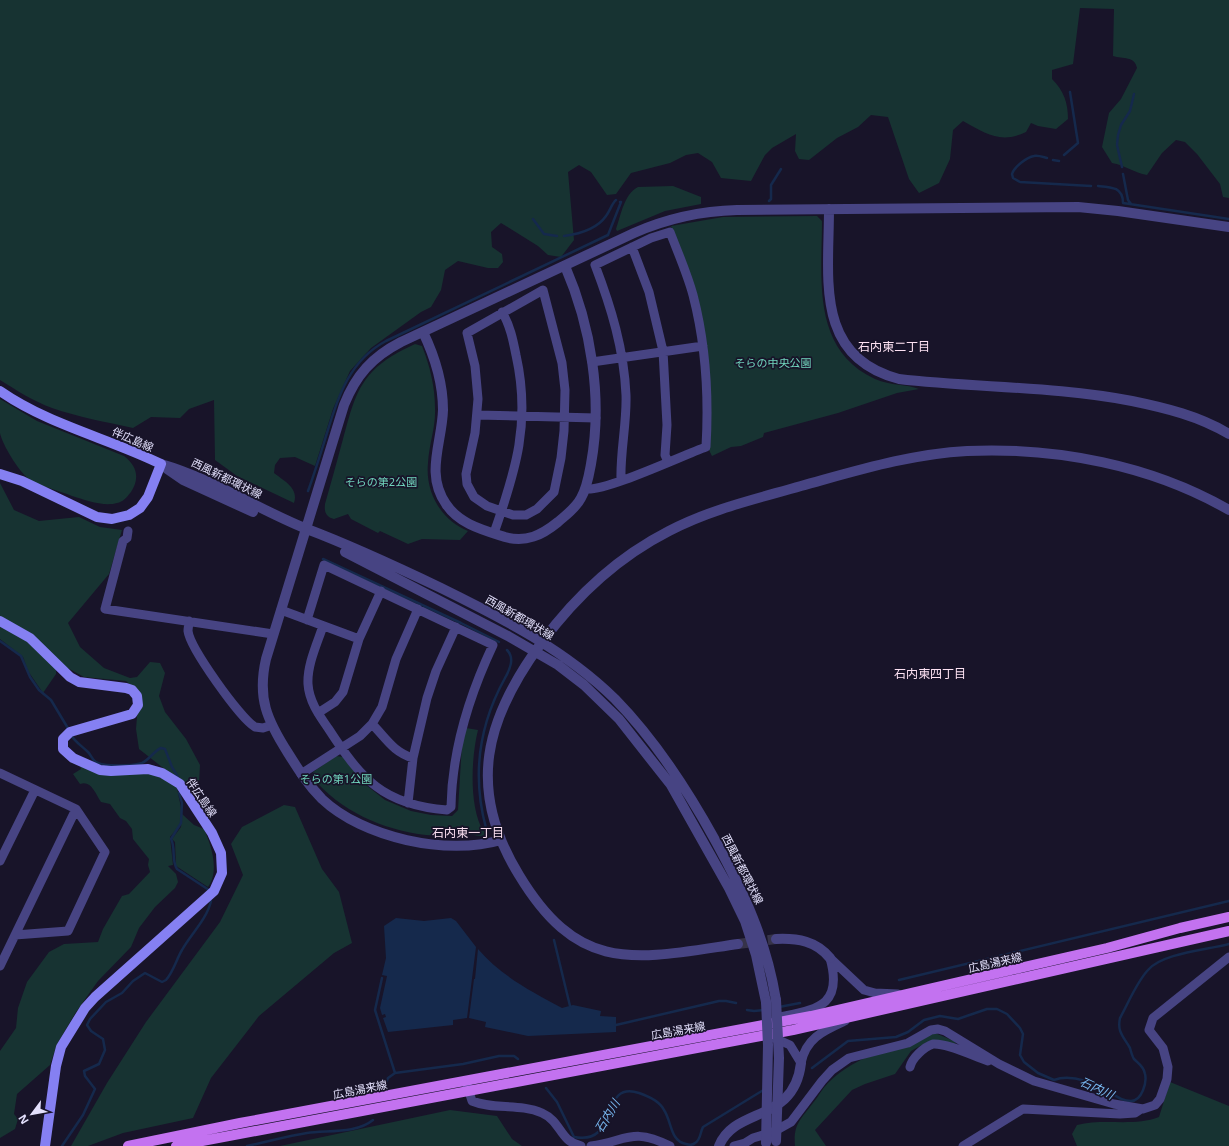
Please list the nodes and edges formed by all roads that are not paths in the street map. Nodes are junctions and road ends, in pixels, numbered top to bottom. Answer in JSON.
{"nodes":[{"id":1,"x":829,"y":209,"type":"junction"},
{"id":2,"x":1229,"y":227,"type":"edge"},
{"id":3,"x":632,"y":247,"type":"junction"},
{"id":4,"x":564,"y":266,"type":"junction"},
{"id":5,"x":502,"y":312,"type":"junction"},
{"id":6,"x":423,"y":332,"type":"junction"},
{"id":7,"x":704,"y":346,"type":"junction"},
{"id":8,"x":663,"y":351,"type":"junction"},
{"id":9,"x":623,"y":358,"type":"junction"},
{"id":10,"x":592,"y":362,"type":"junction"},
{"id":11,"x":0,"y":391,"type":"edge"},
{"id":12,"x":477,"y":415,"type":"junction"},
{"id":13,"x":522,"y":416,"type":"junction"},
{"id":14,"x":565,"y":418,"type":"junction"},
{"id":15,"x":596,"y":418,"type":"junction"},
{"id":16,"x":1229,"y":434,"type":"edge"},
{"id":17,"x":668,"y":462,"type":"junction"},
{"id":18,"x":161,"y":464,"type":"junction"},
{"id":19,"x":0,"y":474,"type":"edge"},
{"id":20,"x":621,"y":480,"type":"junction"},
{"id":21,"x":586,"y":489,"type":"junction"},
{"id":22,"x":1229,"y":510,"type":"edge"},
{"id":23,"x":502,"y":511,"type":"junction"},
{"id":24,"x":128,"y":531,"type":"dead end"},
{"id":25,"x":305,"y":531,"type":"junction"},
{"id":26,"x":494,"y":533,"type":"junction"},
{"id":27,"x":381,"y":591,"type":"junction"},
{"id":28,"x":418,"y":609,"type":"junction"},
{"id":29,"x":280,"y":610,"type":"junction"},
{"id":30,"x":307,"y":620,"type":"junction"},
{"id":31,"x":0,"y":621,"type":"edge"},
{"id":32,"x":189,"y":622,"type":"junction"},
{"id":33,"x":323,"y":626,"type":"junction"},
{"id":34,"x":456,"y":627,"type":"junction"},
{"id":35,"x":273,"y":634,"type":"junction"},
{"id":36,"x":359,"y":640,"type":"junction"},
{"id":37,"x":542,"y":642,"type":"junction"},
{"id":38,"x":535,"y":651,"type":"junction"},
{"id":39,"x":318,"y":713,"type":"junction"},
{"id":40,"x":372,"y":724,"type":"junction"},
{"id":41,"x":272,"y":725,"type":"junction"},
{"id":42,"x":341,"y":749,"type":"junction"},
{"id":43,"x":413,"y":758,"type":"junction"},
{"id":44,"x":0,"y":773,"type":"edge"},
{"id":45,"x":302,"y":774,"type":"junction"},
{"id":46,"x":35,"y":790,"type":"junction"},
{"id":47,"x":408,"y":803,"type":"junction"},
{"id":48,"x":76,"y":809,"type":"junction"},
{"id":49,"x":501,"y":840,"type":"junction"},
{"id":50,"x":0,"y":861,"type":"edge"},
{"id":51,"x":1229,"y":917,"type":"edge"},
{"id":52,"x":1229,"y":931,"type":"edge"},
{"id":53,"x":15,"y":935,"type":"junction"},
{"id":54,"x":776,"y":939,"type":"tunnel mouth"},
{"id":55,"x":738,"y":944,"type":"tunnel mouth"},
{"id":56,"x":1229,"y":957,"type":"edge"},
{"id":57,"x":830,"y":958,"type":"junction"},
{"id":58,"x":0,"y":966,"type":"edge"},
{"id":59,"x":912,"y":994,"type":"junction"},
{"id":60,"x":771,"y":1001,"type":"junction"},
{"id":61,"x":858,"y":1016,"type":"junction"},
{"id":62,"x":731,"y":1032,"type":"junction"},
{"id":63,"x":766,"y":1035,"type":"junction"},
{"id":64,"x":801,"y":1063,"type":"junction"},
{"id":65,"x":999,"y":1064,"type":"junction"},
{"id":66,"x":910,"y":1067,"type":"dead end"},
{"id":67,"x":467,"y":1086,"type":"junction"},
{"id":68,"x":1143,"y":1109,"type":"junction"},
{"id":69,"x":776,"y":1144,"type":"edge"},
{"id":70,"x":766,"y":1145,"type":"edge"},
{"id":71,"x":45,"y":1146,"type":"edge"},
{"id":72,"x":128,"y":1146,"type":"edge"},
{"id":73,"x":176,"y":1146,"type":"edge"},
{"id":74,"x":581,"y":1146,"type":"edge"},
{"id":75,"x":591,"y":1146,"type":"edge"},
{"id":76,"x":670,"y":1146,"type":"edge"},
{"id":77,"x":719,"y":1146,"type":"edge"},
{"id":78,"x":734,"y":1146,"type":"edge"},
{"id":79,"x":963,"y":1146,"type":"edge"}],
"edges":[{"from":1,"to":2,"type":"street"},
{"from":1,"to":4,"type":"street"},
{"from":1,"to":16,"type":"street"},
{"from":3,"to":7,"type":"street"},
{"from":3,"to":8,"type":"street"},
{"from":3,"to":9,"type":"street"},
{"from":4,"to":6,"type":"street"},
{"from":4,"to":10,"type":"street"},
{"from":5,"to":12,"type":"street"},
{"from":5,"to":13,"type":"street"},
{"from":5,"to":14,"type":"street"},
{"from":6,"to":25,"type":"street"},
{"from":6,"to":26,"type":"street"},
{"from":7,"to":8,"type":"street"},
{"from":7,"to":17,"type":"street"},
{"from":8,"to":9,"type":"street"},
{"from":8,"to":17,"type":"street"},
{"from":9,"to":10,"type":"street"},
{"from":9,"to":20,"type":"street"},
{"from":10,"to":15,"type":"street"},
{"from":11,"to":18,"type":"main road","name":"伴広島線"},
{"from":12,"to":13,"type":"street"},
{"from":12,"to":23,"type":"street"},
{"from":13,"to":14,"type":"street"},
{"from":13,"to":23,"type":"street"},
{"from":14,"to":15,"type":"street"},
{"from":14,"to":23,"type":"street"},
{"from":15,"to":21,"type":"street"},
{"from":17,"to":20,"type":"street"},
{"from":18,"to":19,"type":"main road","name":"伴広島線"},
{"from":18,"to":25,"type":"street","name":"西風新都環状線"},
{"from":20,"to":21,"type":"street"},
{"from":21,"to":26,"type":"street"},
{"from":22,"to":37,"type":"street"},
{"from":23,"to":26,"type":"street"},
{"from":24,"to":32,"type":"street"},
{"from":25,"to":29,"type":"street"},
{"from":25,"to":37,"type":"street","name":"西風新都環状線"},
{"from":25,"to":38,"type":"street","name":"西風新都環状線"},
{"from":27,"to":28,"type":"street"},
{"from":27,"to":30,"type":"street"},
{"from":27,"to":36,"type":"street"},
{"from":28,"to":34,"type":"street"},
{"from":28,"to":40,"type":"street"},
{"from":29,"to":30,"type":"street"},
{"from":29,"to":35,"type":"street"},
{"from":30,"to":33,"type":"street"},
{"from":31,"to":71,"type":"main road","name":"伴広島線"},
{"from":32,"to":35,"type":"street"},
{"from":32,"to":41,"type":"street"},
{"from":33,"to":36,"type":"street"},
{"from":33,"to":39,"type":"street"},
{"from":34,"to":43,"type":"street"},
{"from":34,"to":47,"type":"street"},
{"from":35,"to":41,"type":"street"},
{"from":36,"to":39,"type":"street"},
{"from":37,"to":38,"type":"street"},
{"from":37,"to":60,"type":"street","name":"西風新都環状線"},
{"from":38,"to":49,"type":"street"},
{"from":38,"to":60,"type":"street","name":"西風新都環状線"},
{"from":39,"to":42,"type":"street"},
{"from":40,"to":42,"type":"street"},
{"from":40,"to":43,"type":"street"},
{"from":41,"to":45,"type":"street"},
{"from":42,"to":45,"type":"street"},
{"from":42,"to":47,"type":"street"},
{"from":43,"to":47,"type":"street"},
{"from":44,"to":46,"type":"street"},
{"from":45,"to":49,"type":"street"},
{"from":46,"to":48,"type":"street"},
{"from":46,"to":50,"type":"street"},
{"from":48,"to":53,"type":"street"},
{"from":48,"to":53,"type":"street"},
{"from":49,"to":55,"type":"street"},
{"from":51,"to":59,"type":"main road","name":"広島湯来線"},
{"from":52,"to":61,"type":"main road","name":"広島湯来線"},
{"from":53,"to":58,"type":"street"},
{"from":54,"to":57,"type":"street"},
{"from":56,"to":68,"type":"street"},
{"from":57,"to":59,"type":"street"},
{"from":57,"to":62,"type":"street"},
{"from":59,"to":62,"type":"main road","name":"広島湯来線"},
{"from":60,"to":69,"type":"street","name":"西風新都環状線","bridge":true},
{"from":60,"to":70,"type":"street","name":"西風新都環状線","bridge":true},
{"from":61,"to":63,"type":"main road","name":"広島湯来線"},
{"from":61,"to":64,"type":"street"},
{"from":62,"to":67,"type":"main road","name":"広島湯来線"},
{"from":63,"to":64,"type":"street"},
{"from":63,"to":67,"type":"main road","name":"広島湯来線"},
{"from":64,"to":77,"type":"street"},
{"from":65,"to":66,"type":"street"},
{"from":65,"to":68,"type":"street"},
{"from":65,"to":78,"type":"street"},
{"from":67,"to":72,"type":"main road","name":"広島湯来線"},
{"from":67,"to":73,"type":"main road","name":"広島湯来線"},
{"from":67,"to":74,"type":"street"},
{"from":68,"to":79,"type":"street"},
{"from":75,"to":76,"type":"street"}]}
